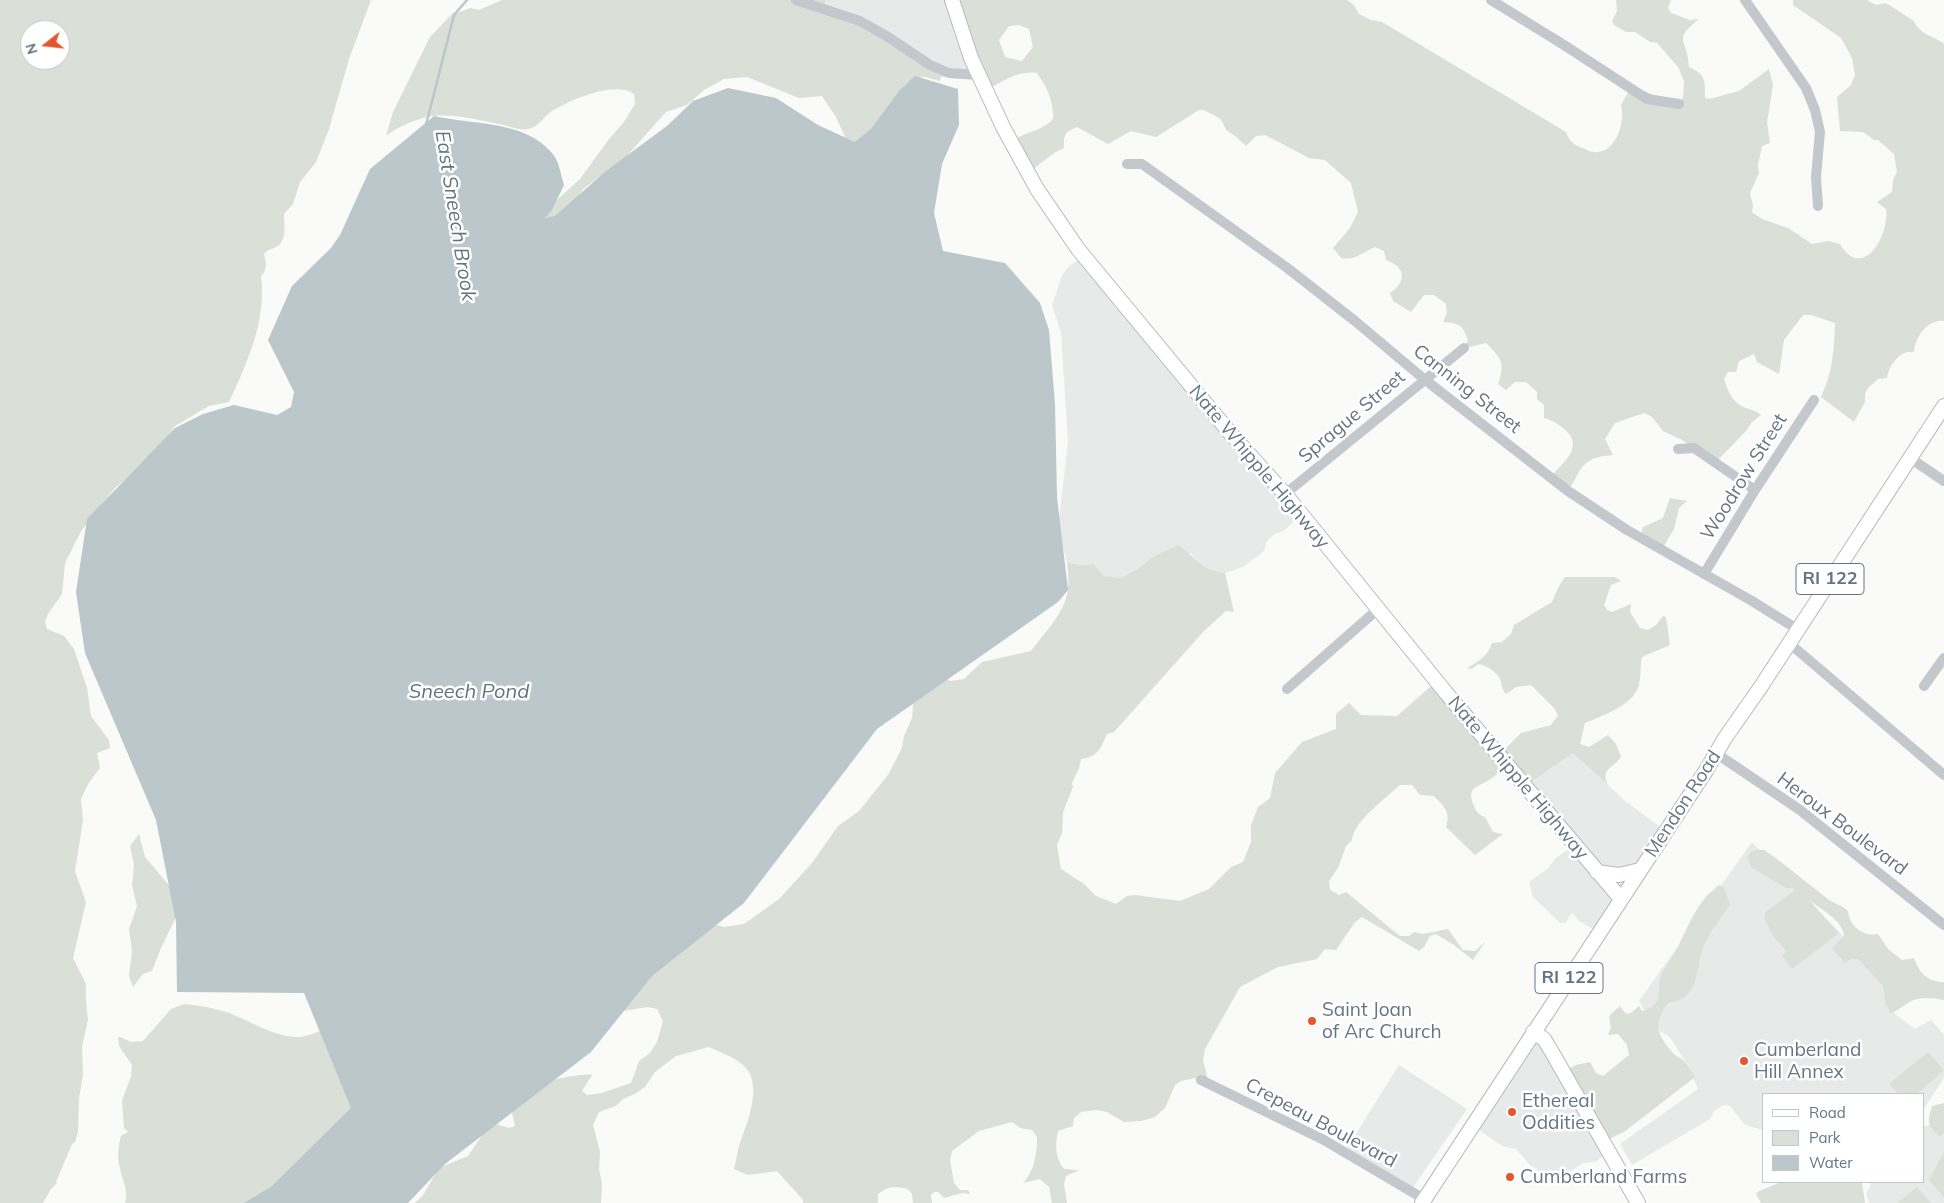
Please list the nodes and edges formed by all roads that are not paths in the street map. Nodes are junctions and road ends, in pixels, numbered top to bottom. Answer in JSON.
{"nodes":[{"id":1,"x":796,"y":0,"type":"edge"},
{"id":2,"x":952,"y":0,"type":"edge"},
{"id":3,"x":1491,"y":0,"type":"edge"},
{"id":4,"x":1745,"y":0,"type":"edge"},
{"id":5,"x":978,"y":75,"type":"junction"},
{"id":6,"x":1679,"y":104,"type":"dead end"},
{"id":7,"x":1127,"y":164,"type":"dead end"},
{"id":8,"x":1818,"y":206,"type":"dead end"},
{"id":9,"x":1464,"y":348,"type":"dead end"},
{"id":10,"x":1424,"y":380,"type":"junction"},
{"id":11,"x":1814,"y":400,"type":"dead end"},
{"id":12,"x":1944,"y":406,"type":"edge"},
{"id":13,"x":1678,"y":448,"type":"dead end"},
{"id":14,"x":1910,"y":458,"type":"junction"},
{"id":15,"x":1944,"y":481,"type":"edge"},
{"id":16,"x":1754,"y":490,"type":"junction"},
{"id":17,"x":1285,"y":494,"type":"junction"},
{"id":18,"x":1704,"y":574,"type":"junction"},
{"id":19,"x":1377,"y":610,"type":"junction"},
{"id":20,"x":1797,"y":629,"type":"junction"},
{"id":21,"x":1789,"y":643,"type":"junction"},
{"id":22,"x":1944,"y":658,"type":"edge"},
{"id":23,"x":1924,"y":686,"type":"dead end"},
{"id":24,"x":1287,"y":689,"type":"dead end"},
{"id":25,"x":1717,"y":754,"type":"junction"},
{"id":26,"x":1944,"y":775,"type":"edge"},
{"id":27,"x":1640,"y":870,"type":"junction"},
{"id":28,"x":1597,"y":872,"type":"junction"},
{"id":29,"x":1621,"y":899,"type":"junction"},
{"id":30,"x":1944,"y":925,"type":"edge"},
{"id":31,"x":1533,"y":1032,"type":"junction"},
{"id":32,"x":1201,"y":1080,"type":"dead end"},
{"id":33,"x":1423,"y":1201,"type":"edge"},
{"id":34,"x":1638,"y":1203,"type":"edge"}],
"edges":[{"from":1,"to":5,"type":"street"},
{"from":2,"to":5,"type":"main road","name":"Nate Whipple Highway"},
{"from":3,"to":6,"type":"street"},
{"from":4,"to":8,"type":"street"},
{"from":5,"to":17,"type":"main road","name":"Nate Whipple Highway"},
{"from":7,"to":10,"type":"street","name":"Canning Street"},
{"from":9,"to":10,"type":"street","name":"Sprague Street"},
{"from":10,"to":17,"type":"street","name":"Sprague Street"},
{"from":10,"to":18,"type":"street","name":"Canning Street"},
{"from":11,"to":16,"type":"street","name":"Woodrow Street"},
{"from":12,"to":14,"type":"main road","name":"Mendon Road","number":"RI 122"},
{"from":13,"to":16,"type":"street"},
{"from":14,"to":15,"type":"street"},
{"from":14,"to":20,"type":"main road","name":"Mendon Road","number":"RI 122"},
{"from":16,"to":18,"type":"street","name":"Woodrow Street"},
{"from":17,"to":19,"type":"main road","name":"Nate Whipple Highway"},
{"from":18,"to":20,"type":"street","name":"Canning Street"},
{"from":19,"to":24,"type":"street"},
{"from":19,"to":28,"type":"main road","name":"Nate Whipple Highway"},
{"from":20,"to":21,"type":"main road","name":"Mendon Road","number":"RI 122"},
{"from":21,"to":25,"type":"main road","name":"Mendon Road","number":"RI 122"},
{"from":21,"to":26,"type":"street"},
{"from":22,"to":23,"type":"street"},
{"from":25,"to":27,"type":"main road","name":"Mendon Road","number":"RI 122"},
{"from":25,"to":30,"type":"street","name":"Heroux Boulevard"},
{"from":27,"to":28,"type":"main road"},
{"from":27,"to":29,"type":"main road","name":"Mendon Road","number":"RI 122"},
{"from":28,"to":29,"type":"main road","name":"Nate Whipple Highway"},
{"from":29,"to":31,"type":"main road","name":"Mendon Road","number":"RI 122"},
{"from":31,"to":33,"type":"main road","name":"Mendon Road","number":"RI 122"},
{"from":31,"to":34,"type":"main road"},
{"from":32,"to":33,"type":"street","name":"Crepeau Boulevard"}]}
